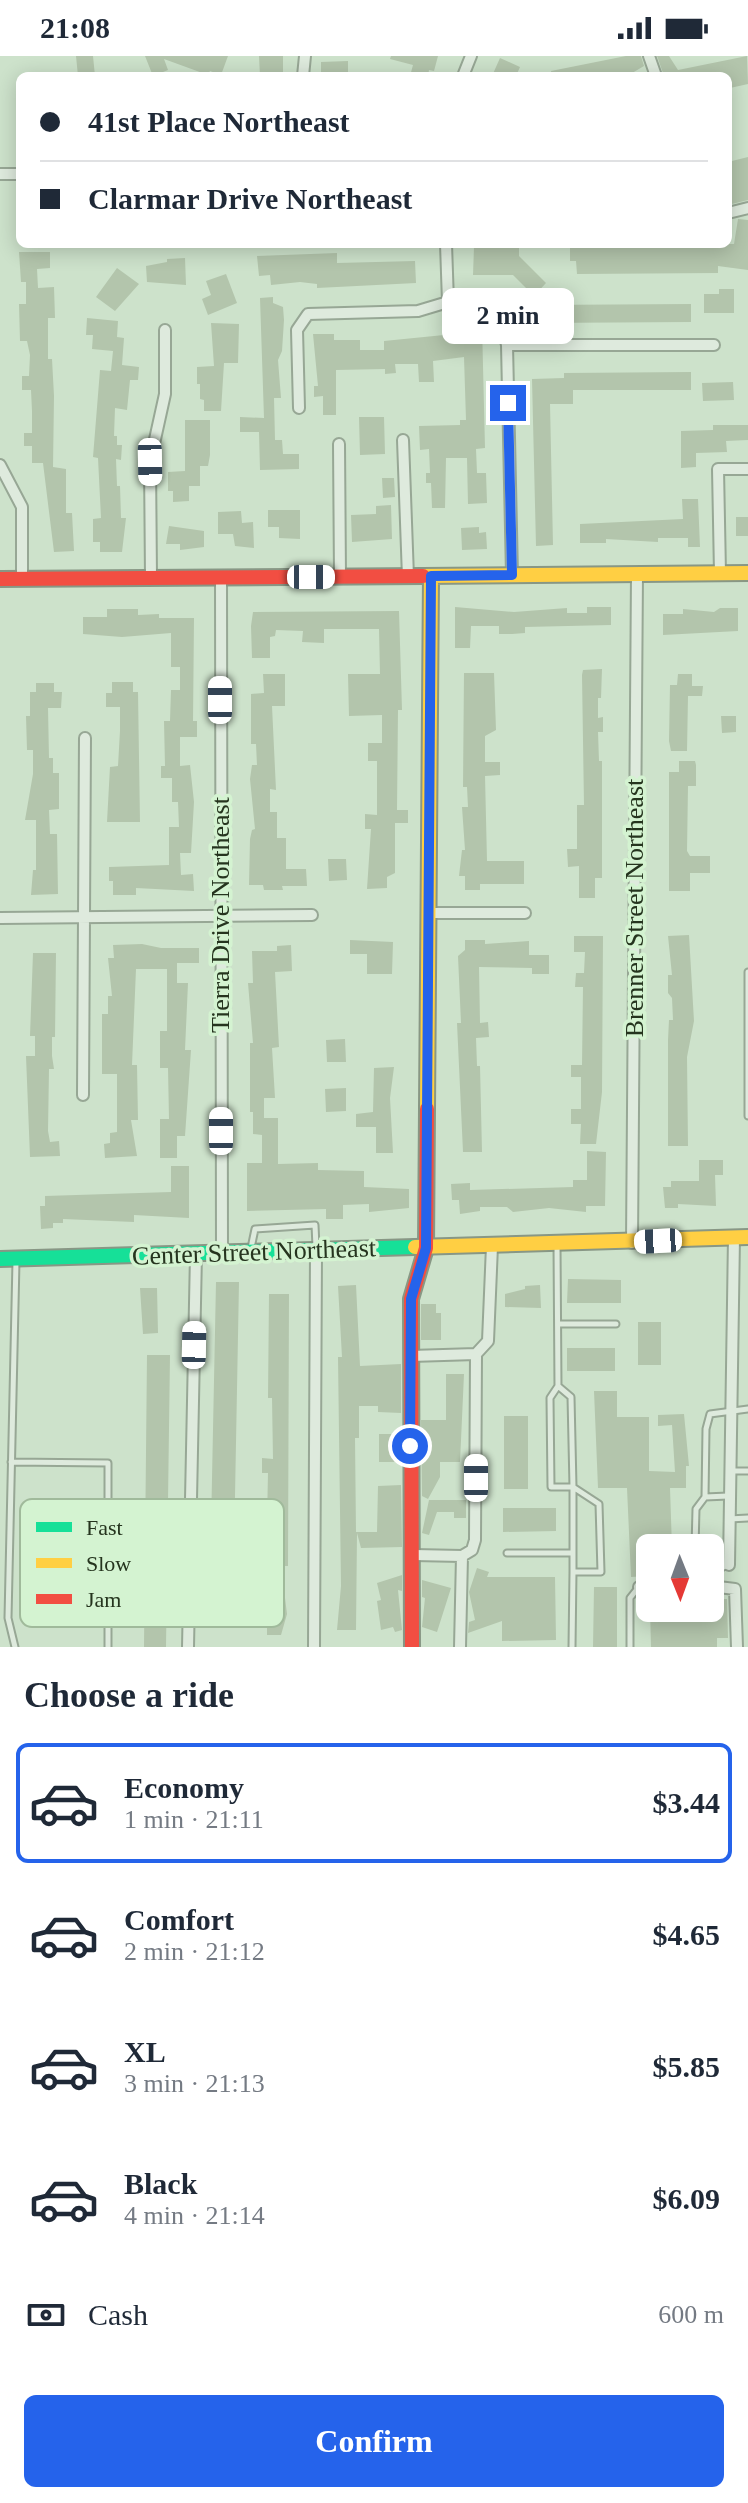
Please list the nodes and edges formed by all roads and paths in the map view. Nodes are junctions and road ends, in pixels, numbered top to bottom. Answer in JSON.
{"nodes":[{"id":1,"x":446,"y":248,"type":"edge"},
{"id":2,"x":448,"y":302,"type":"junction"},
{"id":3,"x":165,"y":330,"type":"dead end"},
{"id":4,"x":507,"y":345,"type":"junction"},
{"id":5,"x":714,"y":345,"type":"dead end"},
{"id":6,"x":299,"y":408,"type":"dead end"},
{"id":7,"x":403,"y":440,"type":"dead end"},
{"id":8,"x":339,"y":444,"type":"dead end"},
{"id":9,"x":0,"y":465,"type":"edge"},
{"id":10,"x":748,"y":469,"type":"edge"},
{"id":11,"x":720,"y":573,"type":"junction"},
{"id":12,"x":748,"y":573,"type":"edge"},
{"id":13,"x":637,"y":574,"type":"junction"},
{"id":14,"x":512,"y":575,"type":"junction"},
{"id":15,"x":431,"y":576,"type":"junction"},
{"id":16,"x":151,"y":577,"type":"junction"},
{"id":17,"x":221,"y":577,"type":"junction"},
{"id":18,"x":340,"y":577,"type":"junction"},
{"id":19,"x":408,"y":577,"type":"junction"},
{"id":20,"x":0,"y":579,"type":"edge"},
{"id":21,"x":22,"y":579,"type":"junction"},
{"id":22,"x":85,"y":738,"type":"dead end"},
{"id":23,"x":428,"y":913,"type":"junction"},
{"id":24,"x":525,"y":913,"type":"dead end"},
{"id":25,"x":312,"y":915,"type":"dead end"},
{"id":26,"x":83,"y":916,"type":"junction"},
{"id":27,"x":219,"y":916,"type":"junction"},
{"id":28,"x":0,"y":918,"type":"edge"},
{"id":29,"x":748,"y":972,"type":"edge"},
{"id":30,"x":748,"y":1086,"type":"edge"},
{"id":31,"x":83,"y":1095,"type":"dead end"},
{"id":32,"x":748,"y":1116,"type":"edge"},
{"id":33,"x":741,"y":1237,"type":"edge"},
{"id":34,"x":632,"y":1243,"type":"junction"},
{"id":35,"x":557,"y":1244,"type":"junction"},
{"id":36,"x":492,"y":1246,"type":"junction"},
{"id":37,"x":426,"y":1248,"type":"junction"},
{"id":38,"x":316,"y":1251,"type":"junction"},
{"id":39,"x":222,"y":1253,"type":"junction"},
{"id":40,"x":250,"y":1253,"type":"junction"},
{"id":41,"x":196,"y":1254,"type":"junction"},
{"id":42,"x":0,"y":1259,"type":"edge"},
{"id":43,"x":16,"y":1259,"type":"junction"},
{"id":44,"x":558,"y":1324,"type":"junction"},
{"id":45,"x":616,"y":1324,"type":"dead end"},
{"id":46,"x":476,"y":1354,"type":"junction"},
{"id":47,"x":411,"y":1356,"type":"junction"},
{"id":48,"x":558,"y":1386,"type":"junction"},
{"id":49,"x":731,"y":1409,"type":"junction"},
{"id":50,"x":748,"y":1409,"type":"edge"},
{"id":51,"x":11,"y":1462,"type":"junction"},
{"id":52,"x":730,"y":1471,"type":"junction"},
{"id":53,"x":748,"y":1471,"type":"edge"},
{"id":54,"x":573,"y":1487,"type":"junction"},
{"id":55,"x":730,"y":1496,"type":"junction"},
{"id":56,"x":705,"y":1497,"type":"junction"},
{"id":57,"x":108,"y":1499,"type":"edge"},
{"id":58,"x":191,"y":1499,"type":"edge"},
{"id":59,"x":748,"y":1518,"type":"edge"},
{"id":60,"x":729,"y":1519,"type":"junction"},
{"id":61,"x":695,"y":1534,"type":"edge"},
{"id":62,"x":507,"y":1553,"type":"dead end"},
{"id":63,"x":572,"y":1553,"type":"junction"},
{"id":64,"x":414,"y":1555,"type":"junction"},
{"id":65,"x":462,"y":1556,"type":"junction"},
{"id":66,"x":729,"y":1565,"type":"joint"},
{"id":67,"x":724,"y":1567,"type":"edge"},
{"id":68,"x":573,"y":1572,"type":"junction"},
{"id":69,"x":724,"y":1588,"type":"edge"},
{"id":70,"x":636,"y":1593,"type":"edge"},
{"id":71,"x":188,"y":1627,"type":"edge"},
{"id":72,"x":15,"y":1647,"type":"edge"},
{"id":73,"x":188,"y":1647,"type":"edge"},
{"id":74,"x":314,"y":1647,"type":"edge"},
{"id":75,"x":412,"y":1647,"type":"edge"},
{"id":76,"x":460,"y":1647,"type":"edge"},
{"id":77,"x":572,"y":1647,"type":"edge"},
{"id":78,"x":630,"y":1647,"type":"edge"},
{"id":79,"x":737,"y":1647,"type":"edge"}],
"edges":[{"from":1,"to":2,"type":"street"},
{"from":2,"to":4,"type":"street"},
{"from":2,"to":6,"type":"street"},
{"from":3,"to":16,"type":"street"},
{"from":4,"to":5,"type":"street"},
{"from":4,"to":14,"type":"street"},
{"from":7,"to":19,"type":"street"},
{"from":8,"to":18,"type":"street"},
{"from":9,"to":21,"type":"street"},
{"from":10,"to":11,"type":"street"},
{"from":11,"to":12,"type":"street"},
{"from":11,"to":13,"type":"street"},
{"from":13,"to":14,"type":"street"},
{"from":13,"to":34,"type":"street","name":"Brenner Street Northeast"},
{"from":14,"to":15,"type":"street"},
{"from":15,"to":19,"type":"street"},
{"from":15,"to":23,"type":"street"},
{"from":16,"to":17,"type":"street"},
{"from":16,"to":21,"type":"street"},
{"from":17,"to":18,"type":"street"},
{"from":17,"to":27,"type":"street","name":"Tierra Drive Northeast"},
{"from":18,"to":19,"type":"street"},
{"from":20,"to":21,"type":"street"},
{"from":22,"to":26,"type":"street"},
{"from":23,"to":24,"type":"street"},
{"from":23,"to":37,"type":"street"},
{"from":25,"to":27,"type":"street"},
{"from":26,"to":27,"type":"street"},
{"from":26,"to":28,"type":"street"},
{"from":26,"to":31,"type":"street"},
{"from":27,"to":39,"type":"street","name":"Tierra Drive Northeast"},
{"from":29,"to":30,"type":"lane"},
{"from":30,"to":32,"type":"lane"},
{"from":33,"to":34,"type":"street","name":"Center Street Northeast"},
{"from":33,"to":49,"type":"street"},
{"from":34,"to":35,"type":"street","name":"Center Street Northeast"},
{"from":35,"to":36,"type":"street","name":"Center Street Northeast"},
{"from":35,"to":44,"type":"lane"},
{"from":36,"to":37,"type":"street","name":"Center Street Northeast"},
{"from":36,"to":46,"type":"street"},
{"from":37,"to":38,"type":"street","name":"Center Street Northeast"},
{"from":37,"to":47,"type":"street"},
{"from":38,"to":40,"type":"street","name":"Center Street Northeast"},
{"from":38,"to":40,"type":"lane"},
{"from":38,"to":74,"type":"street"},
{"from":39,"to":40,"type":"street","name":"Center Street Northeast"},
{"from":39,"to":41,"type":"street","name":"Center Street Northeast"},
{"from":41,"to":43,"type":"street","name":"Center Street Northeast"},
{"from":41,"to":58,"type":"street"},
{"from":42,"to":43,"type":"street","name":"Center Street Northeast"},
{"from":43,"to":51,"type":"lane"},
{"from":44,"to":45,"type":"lane"},
{"from":44,"to":48,"type":"lane"},
{"from":46,"to":47,"type":"street"},
{"from":46,"to":65,"type":"street"},
{"from":47,"to":64,"type":"street"},
{"from":48,"to":54,"type":"lane"},
{"from":48,"to":54,"type":"lane"},
{"from":49,"to":50,"type":"lane"},
{"from":49,"to":52,"type":"street"},
{"from":49,"to":56,"type":"lane"},
{"from":51,"to":57,"type":"lane"},
{"from":51,"to":72,"type":"lane"},
{"from":52,"to":53,"type":"lane"},
{"from":52,"to":55,"type":"street"},
{"from":54,"to":63,"type":"lane"},
{"from":54,"to":68,"type":"lane"},
{"from":55,"to":56,"type":"lane"},
{"from":55,"to":60,"type":"street"},
{"from":56,"to":61,"type":"lane"},
{"from":59,"to":60,"type":"lane"},
{"from":60,"to":66,"type":"street"},
{"from":62,"to":63,"type":"lane"},
{"from":63,"to":68,"type":"lane"},
{"from":64,"to":65,"type":"street"},
{"from":64,"to":75,"type":"street"},
{"from":65,"to":76,"type":"street"},
{"from":66,"to":67,"type":"lane"},
{"from":68,"to":77,"type":"lane"},
{"from":69,"to":79,"type":"street"},
{"from":70,"to":78,"type":"lane"},
{"from":71,"to":73,"type":"street"}]}
